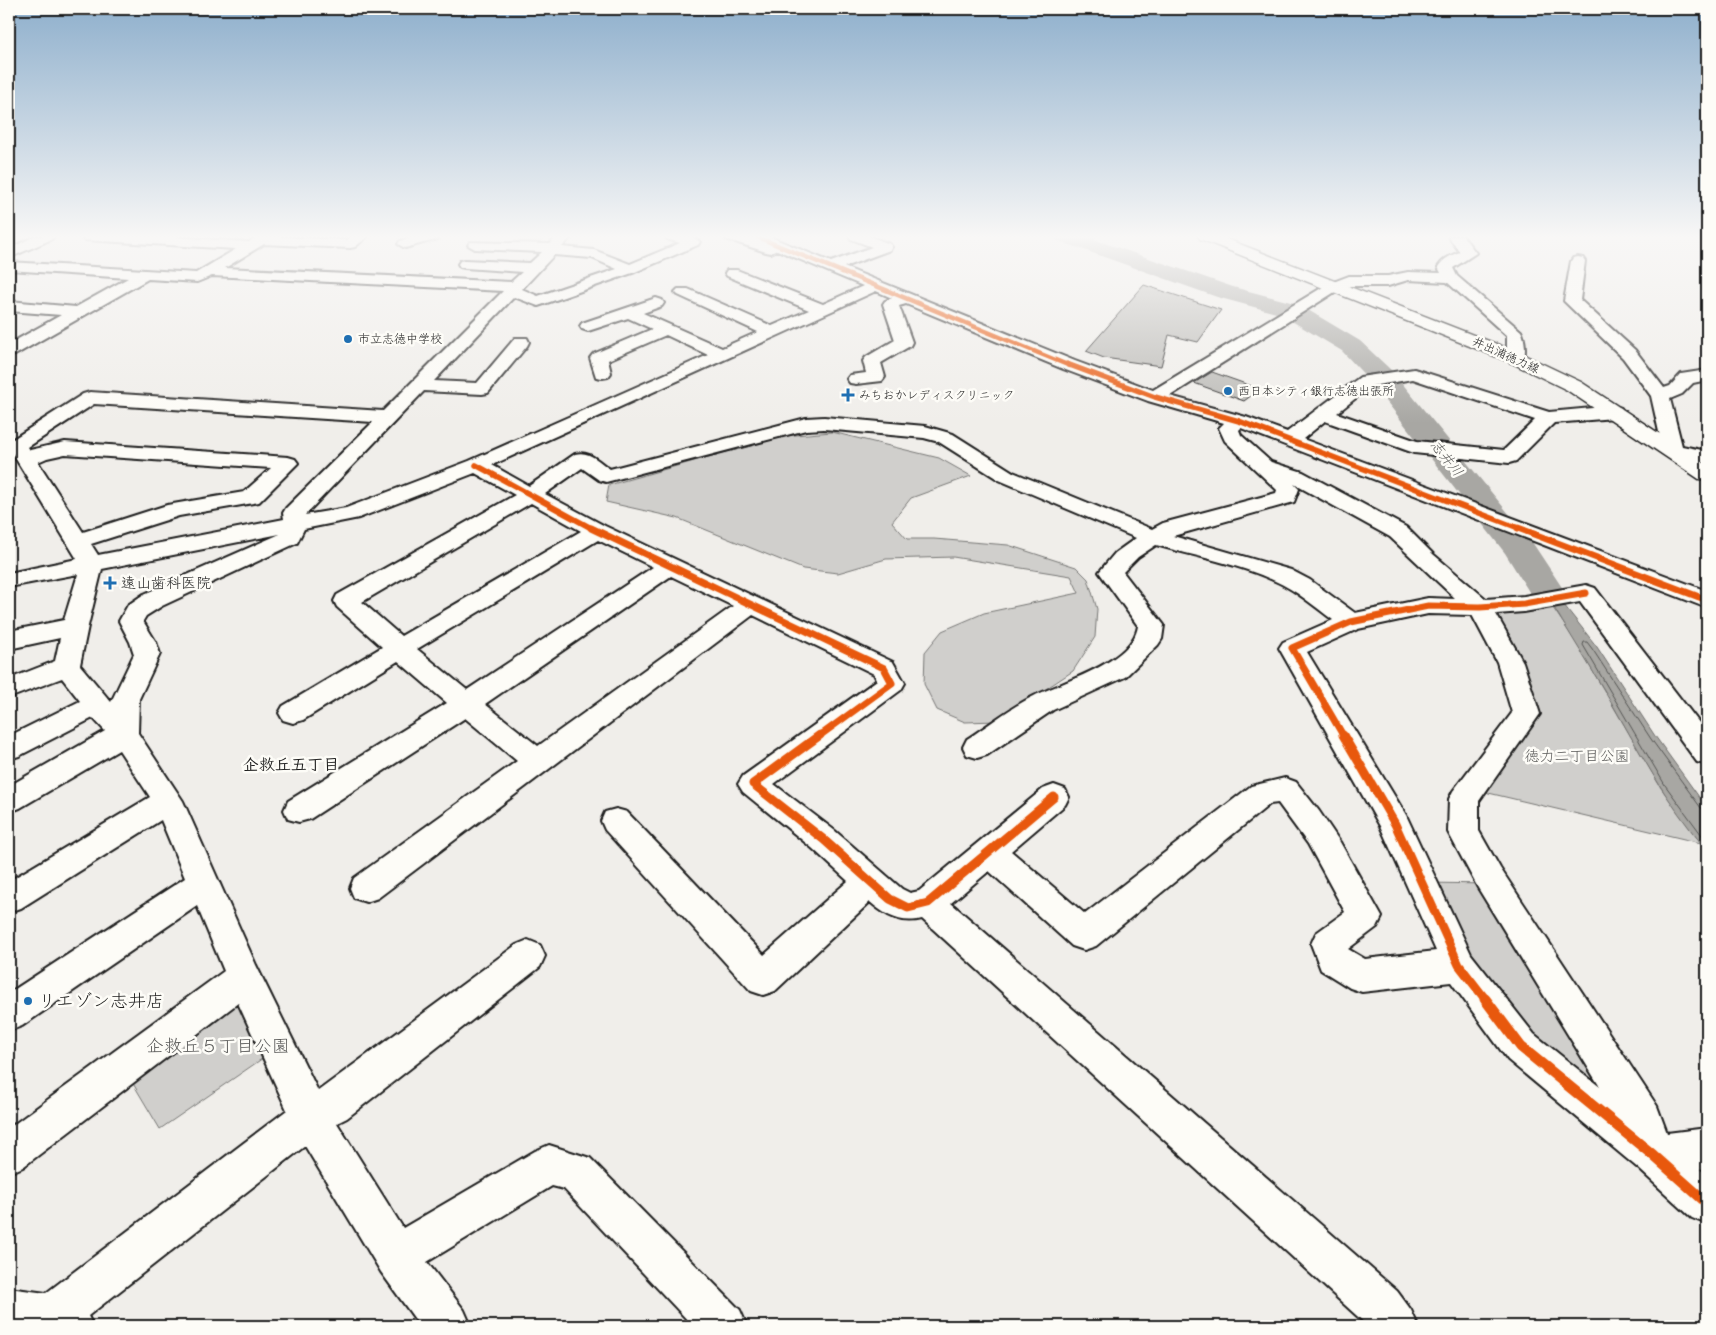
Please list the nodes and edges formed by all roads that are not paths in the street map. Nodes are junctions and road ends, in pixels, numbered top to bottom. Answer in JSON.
{"nodes":[{"id":1,"x":103,"y":298,"type":"edge"},
{"id":2,"x":505,"y":298,"type":"edge"},
{"id":3,"x":533,"y":298,"type":"edge"},
{"id":4,"x":546,"y":298,"type":"edge"},
{"id":5,"x":697,"y":298,"type":"edge"},
{"id":6,"x":795,"y":298,"type":"edge"},
{"id":7,"x":847,"y":298,"type":"edge"},
{"id":8,"x":906,"y":298,"type":"joint"},
{"id":9,"x":1315,"y":298,"type":"edge"},
{"id":10,"x":1362,"y":298,"type":"edge"},
{"id":11,"x":1474,"y":298,"type":"edge"},
{"id":12,"x":1572,"y":298,"type":"edge"},
{"id":13,"x":656,"y":303,"type":"dead end"},
{"id":14,"x":9,"y":306,"type":"edge"},
{"id":15,"x":822,"y":309,"type":"junction"},
{"id":16,"x":78,"y":312,"type":"junction"},
{"id":17,"x":629,"y":312,"type":"junction"},
{"id":18,"x":588,"y":326,"type":"dead end"},
{"id":19,"x":666,"y":329,"type":"junction"},
{"id":20,"x":771,"y":332,"type":"junction"},
{"id":21,"x":522,"y":342,"type":"dead end"},
{"id":22,"x":9,"y":351,"type":"edge"},
{"id":23,"x":722,"y":355,"type":"junction"},
{"id":24,"x":1516,"y":358,"type":"junction"},
{"id":25,"x":602,"y":373,"type":"dead end"},
{"id":26,"x":1707,"y":375,"type":"edge"},
{"id":27,"x":856,"y":379,"type":"dead end"},
{"id":28,"x":419,"y":385,"type":"junction"},
{"id":29,"x":1660,"y":396,"type":"junction"},
{"id":30,"x":1156,"y":397,"type":"junction"},
{"id":31,"x":1614,"y":412,"type":"junction"},
{"id":32,"x":1323,"y":414,"type":"junction"},
{"id":33,"x":389,"y":417,"type":"junction"},
{"id":34,"x":1548,"y":418,"type":"junction"},
{"id":35,"x":1239,"y":421,"type":"junction"},
{"id":36,"x":1289,"y":440,"type":"junction"},
{"id":37,"x":17,"y":450,"type":"edge"},
{"id":38,"x":1673,"y":450,"type":"junction"},
{"id":39,"x":1707,"y":457,"type":"edge"},
{"id":40,"x":476,"y":465,"type":"junction"},
{"id":41,"x":1263,"y":466,"type":"junction"},
{"id":42,"x":1707,"y":474,"type":"edge"},
{"id":43,"x":530,"y":495,"type":"junction"},
{"id":44,"x":296,"y":523,"type":"junction"},
{"id":45,"x":597,"y":531,"type":"junction"},
{"id":46,"x":1153,"y":537,"type":"junction"},
{"id":47,"x":77,"y":541,"type":"junction"},
{"id":48,"x":1603,"y":561,"type":"junction"},
{"id":49,"x":92,"y":564,"type":"junction"},
{"id":50,"x":670,"y":566,"type":"junction"},
{"id":51,"x":9,"y":580,"type":"edge"},
{"id":52,"x":1586,"y":592,"type":"junction"},
{"id":53,"x":1707,"y":600,"type":"edge"},
{"id":54,"x":751,"y":605,"type":"junction"},
{"id":55,"x":1480,"y":607,"type":"junction"},
{"id":56,"x":1351,"y":622,"type":"junction"},
{"id":57,"x":75,"y":626,"type":"junction"},
{"id":58,"x":9,"y":640,"type":"edge"},
{"id":59,"x":399,"y":648,"type":"junction"},
{"id":60,"x":67,"y":666,"type":"junction"},
{"id":61,"x":9,"y":689,"type":"edge"},
{"id":62,"x":97,"y":704,"type":"junction"},
{"id":63,"x":466,"y":704,"type":"junction"},
{"id":64,"x":293,"y":714,"type":"dead end"},
{"id":65,"x":124,"y":734,"type":"junction"},
{"id":66,"x":977,"y":747,"type":"dead end"},
{"id":67,"x":9,"y":748,"type":"edge"},
{"id":68,"x":1707,"y":754,"type":"edge"},
{"id":69,"x":537,"y":762,"type":"junction"},
{"id":70,"x":1054,"y":797,"type":"dead end"},
{"id":71,"x":9,"y":800,"type":"edge"},
{"id":72,"x":168,"y":801,"type":"junction"},
{"id":73,"x":299,"y":810,"type":"dead end"},
{"id":74,"x":616,"y":821,"type":"dead end"},
{"id":75,"x":989,"y":851,"type":"junction"},
{"id":76,"x":870,"y":881,"type":"junction"},
{"id":77,"x":204,"y":883,"type":"junction"},
{"id":78,"x":366,"y":888,"type":"dead end"},
{"id":79,"x":9,"y":898,"type":"edge"},
{"id":80,"x":928,"y":903,"type":"junction"},
{"id":81,"x":528,"y":956,"type":"dead end"},
{"id":82,"x":1459,"y":966,"type":"junction"},
{"id":83,"x":244,"y":977,"type":"junction"},
{"id":84,"x":9,"y":1014,"type":"edge"},
{"id":85,"x":310,"y":1117,"type":"junction"},
{"id":86,"x":1707,"y":1148,"type":"edge"},
{"id":87,"x":9,"y":1154,"type":"edge"},
{"id":88,"x":1653,"y":1155,"type":"junction"},
{"id":89,"x":1707,"y":1203,"type":"edge"},
{"id":90,"x":396,"y":1256,"type":"junction"},
{"id":91,"x":9,"y":1310,"type":"edge"},
{"id":92,"x":61,"y":1321,"type":"edge"},
{"id":93,"x":448,"y":1326,"type":"edge"},
{"id":94,"x":724,"y":1326,"type":"edge"},
{"id":95,"x":1395,"y":1326,"type":"edge"}],
"edges":[{"from":1,"to":16,"type":"street"},
{"from":2,"to":28,"type":"street"},
{"from":3,"to":4,"type":"street"},
{"from":5,"to":20,"type":"street"},
{"from":6,"to":15,"type":"street"},
{"from":7,"to":15,"type":"street"},
{"from":8,"to":27,"type":"street"},
{"from":8,"to":30,"type":"street"},
{"from":9,"to":30,"type":"street"},
{"from":10,"to":24,"type":"main road","name":"井出浦徳力線"},
{"from":11,"to":24,"type":"street"},
{"from":12,"to":29,"type":"street"},
{"from":13,"to":17,"type":"street"},
{"from":14,"to":16,"type":"street"},
{"from":15,"to":20,"type":"street"},
{"from":16,"to":22,"type":"street"},
{"from":17,"to":18,"type":"street"},
{"from":17,"to":19,"type":"street"},
{"from":19,"to":23,"type":"street"},
{"from":19,"to":25,"type":"street"},
{"from":20,"to":23,"type":"street"},
{"from":21,"to":28,"type":"street"},
{"from":23,"to":40,"type":"street"},
{"from":24,"to":31,"type":"main road","name":"井出浦徳力線"},
{"from":26,"to":29,"type":"street"},
{"from":28,"to":33,"type":"street"},
{"from":29,"to":38,"type":"street"},
{"from":30,"to":35,"type":"street"},
{"from":31,"to":34,"type":"street"},
{"from":31,"to":38,"type":"main road","name":"井出浦徳力線"},
{"from":32,"to":34,"type":"street"},
{"from":32,"to":34,"type":"street"},
{"from":32,"to":36,"type":"street"},
{"from":33,"to":37,"type":"street"},
{"from":33,"to":44,"type":"street"},
{"from":35,"to":36,"type":"street"},
{"from":35,"to":41,"type":"street"},
{"from":36,"to":48,"type":"street"},
{"from":37,"to":47,"type":"street"},
{"from":37,"to":47,"type":"street"},
{"from":38,"to":39,"type":"street"},
{"from":38,"to":42,"type":"main road","name":"井出浦徳力線"},
{"from":40,"to":43,"type":"street"},
{"from":40,"to":44,"type":"street"},
{"from":41,"to":46,"type":"street"},
{"from":41,"to":55,"type":"street"},
{"from":43,"to":45,"type":"street"},
{"from":43,"to":46,"type":"street"},
{"from":43,"to":59,"type":"street"},
{"from":44,"to":49,"type":"street"},
{"from":44,"to":65,"type":"street"},
{"from":45,"to":50,"type":"street"},
{"from":45,"to":59,"type":"street"},
{"from":46,"to":56,"type":"street"},
{"from":46,"to":66,"type":"street"},
{"from":47,"to":49,"type":"street"},
{"from":48,"to":52,"type":"street"},
{"from":48,"to":53,"type":"street"},
{"from":49,"to":51,"type":"street"},
{"from":49,"to":57,"type":"street"},
{"from":50,"to":54,"type":"street"},
{"from":50,"to":63,"type":"street"},
{"from":52,"to":55,"type":"street"},
{"from":52,"to":68,"type":"street"},
{"from":54,"to":69,"type":"street"},
{"from":54,"to":76,"type":"street"},
{"from":55,"to":56,"type":"street"},
{"from":55,"to":88,"type":"street"},
{"from":56,"to":82,"type":"street"},
{"from":57,"to":58,"type":"street"},
{"from":57,"to":60,"type":"street"},
{"from":59,"to":63,"type":"street"},
{"from":59,"to":64,"type":"street"},
{"from":60,"to":61,"type":"street"},
{"from":60,"to":62,"type":"street"},
{"from":62,"to":65,"type":"street"},
{"from":62,"to":67,"type":"street"},
{"from":63,"to":69,"type":"street"},
{"from":63,"to":73,"type":"street"},
{"from":65,"to":71,"type":"street"},
{"from":65,"to":72,"type":"street"},
{"from":69,"to":78,"type":"street"},
{"from":70,"to":75,"type":"street"},
{"from":72,"to":77,"type":"street"},
{"from":72,"to":79,"type":"street"},
{"from":74,"to":76,"type":"street"},
{"from":75,"to":80,"type":"street"},
{"from":75,"to":82,"type":"street"},
{"from":76,"to":80,"type":"street"},
{"from":77,"to":83,"type":"street"},
{"from":77,"to":84,"type":"street"},
{"from":80,"to":95,"type":"street"},
{"from":81,"to":85,"type":"street"},
{"from":82,"to":88,"type":"street"},
{"from":83,"to":85,"type":"street"},
{"from":83,"to":87,"type":"street"},
{"from":85,"to":90,"type":"street"},
{"from":85,"to":92,"type":"street"},
{"from":86,"to":88,"type":"street"},
{"from":88,"to":89,"type":"street"},
{"from":90,"to":93,"type":"street"},
{"from":90,"to":94,"type":"street"},
{"from":91,"to":92,"type":"street"}]}
